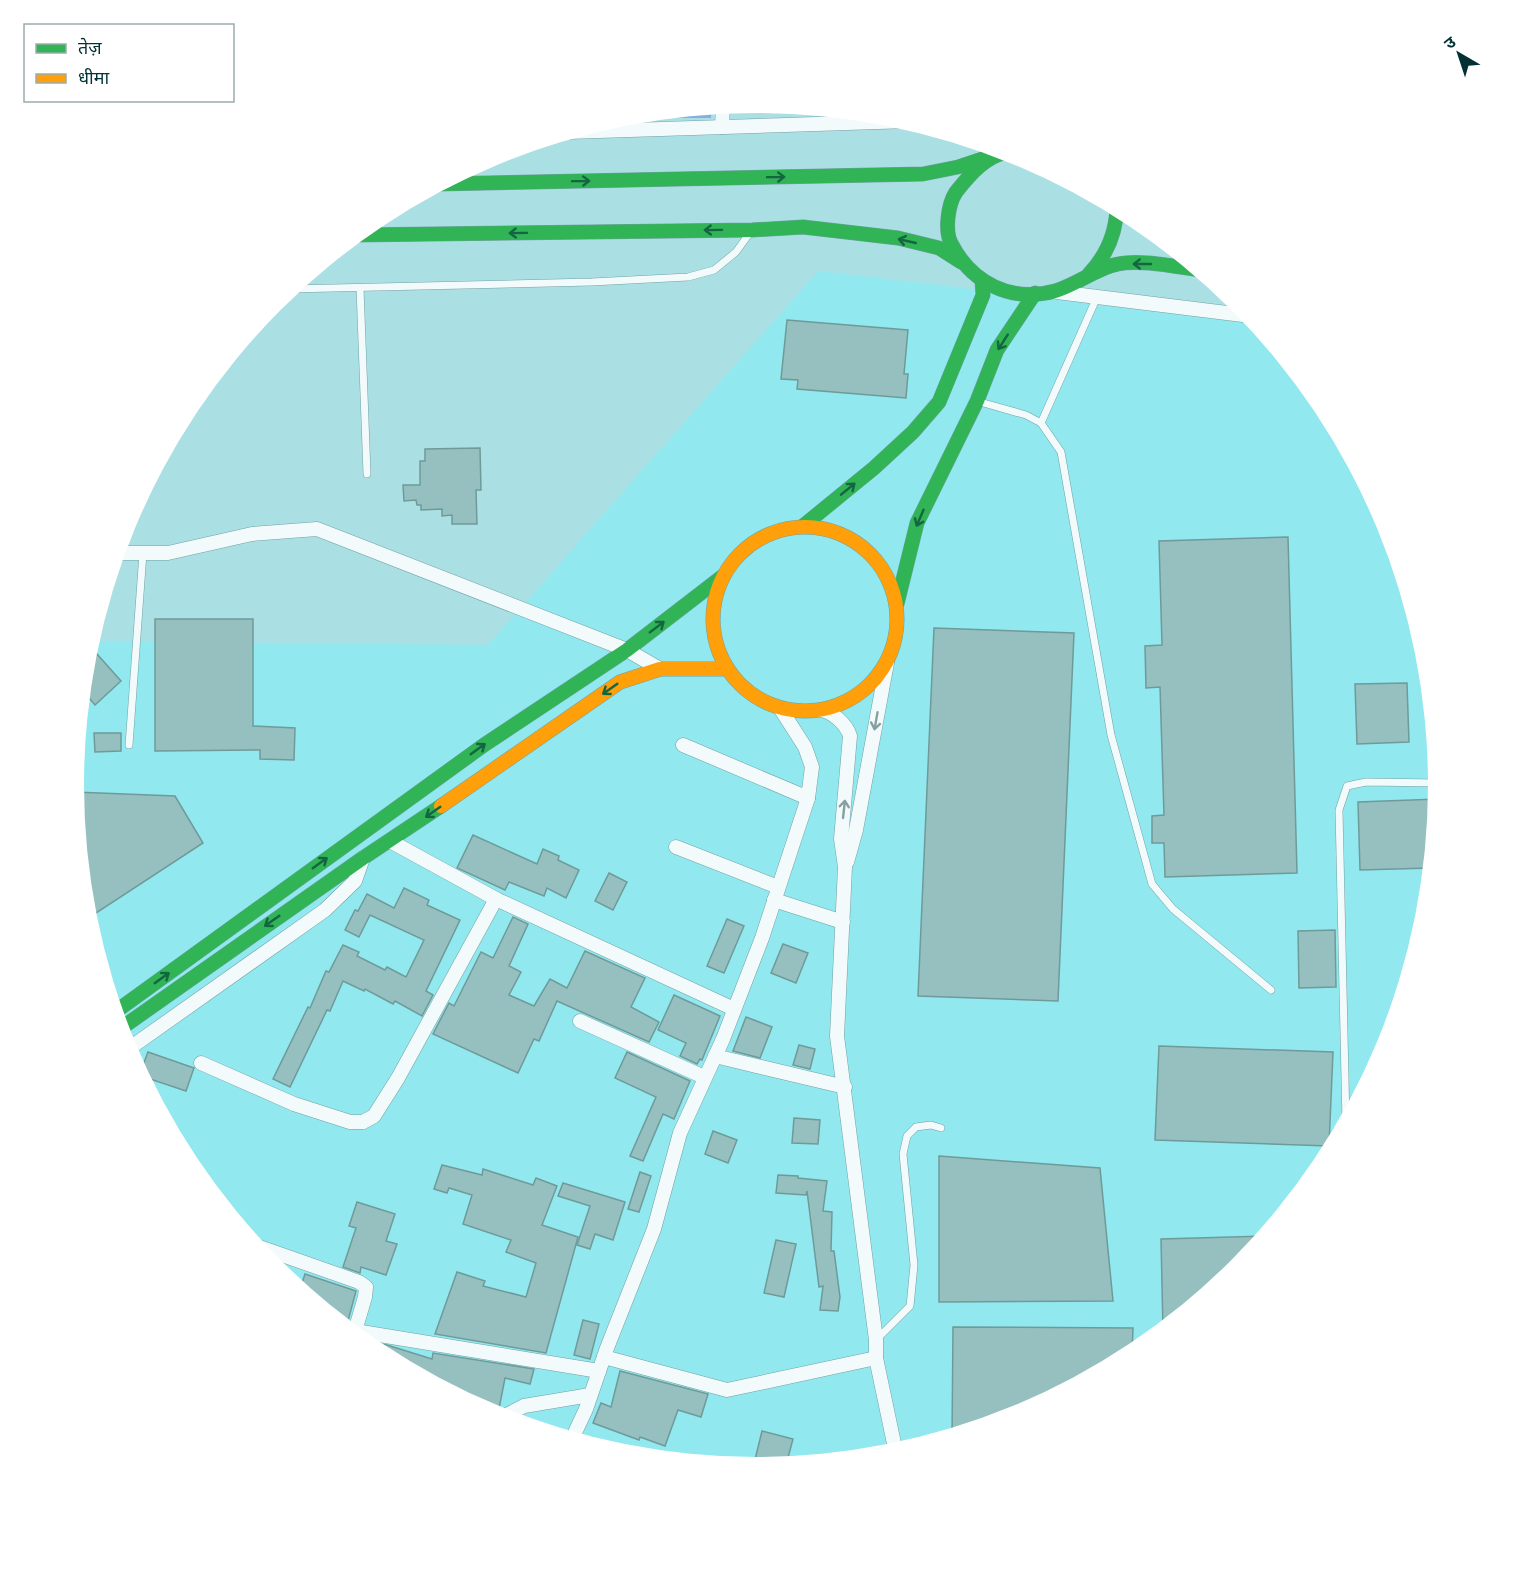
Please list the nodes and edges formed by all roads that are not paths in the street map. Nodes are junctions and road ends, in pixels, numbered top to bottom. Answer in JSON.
{"nodes":[{"id":1,"x":723,"y":114,"type":"edge"},
{"id":2,"x":872,"y":122,"type":"edge"},
{"id":3,"x":722,"y":128,"type":"junction"},
{"id":4,"x":598,"y":131,"type":"edge"},
{"id":5,"x":992,"y":156,"type":"edge"},
{"id":6,"x":993,"y":156,"type":"edge"},
{"id":7,"x":456,"y":184,"type":"edge"},
{"id":8,"x":1117,"y":218,"type":"edge"},
{"id":9,"x":752,"y":230,"type":"junction"},
{"id":10,"x":370,"y":235,"type":"edge"},
{"id":11,"x":961,"y":262,"type":"junction"},
{"id":12,"x":1187,"y":268,"type":"edge"},
{"id":13,"x":1085,"y":278,"type":"junction"},
{"id":14,"x":982,"y":281,"type":"junction"},
{"id":15,"x":360,"y":288,"type":"junction"},
{"id":16,"x":303,"y":289,"type":"edge"},
{"id":17,"x":1054,"y":291,"type":"junction"},
{"id":18,"x":1035,"y":293,"type":"junction"},
{"id":19,"x":1097,"y":297,"type":"junction"},
{"id":20,"x":1237,"y":314,"type":"edge"},
{"id":21,"x":977,"y":401,"type":"junction"},
{"id":22,"x":1041,"y":423,"type":"junction"},
{"id":23,"x":367,"y":474,"type":"dead end"},
{"id":24,"x":803,"y":526,"type":"junction"},
{"id":25,"x":126,"y":553,"type":"edge"},
{"id":26,"x":143,"y":553,"type":"junction"},
{"id":27,"x":723,"y":576,"type":"junction"},
{"id":28,"x":897,"y":604,"type":"junction"},
{"id":29,"x":627,"y":650,"type":"junction"},
{"id":30,"x":886,"y":663,"type":"junction"},
{"id":31,"x":660,"y":669,"type":"junction"},
{"id":32,"x":728,"y":669,"type":"junction"},
{"id":33,"x":780,"y":708,"type":"junction"},
{"id":34,"x":822,"y":710,"type":"junction"},
{"id":35,"x":129,"y":744,"type":"dead end"},
{"id":36,"x":683,"y":746,"type":"dead end"},
{"id":37,"x":1429,"y":783,"type":"edge"},
{"id":38,"x":808,"y":798,"type":"junction"},
{"id":39,"x":390,"y":841,"type":"junction"},
{"id":40,"x":676,"y":847,"type":"dead end"},
{"id":41,"x":363,"y":858,"type":"junction"},
{"id":42,"x":845,"y":867,"type":"junction"},
{"id":43,"x":776,"y":894,"type":"junction"},
{"id":44,"x":496,"y":899,"type":"junction"},
{"id":45,"x":843,"y":922,"type":"junction"},
{"id":46,"x":1270,"y":990,"type":"dead end"},
{"id":47,"x":122,"y":1007,"type":"edge"},
{"id":48,"x":734,"y":1009,"type":"junction"},
{"id":49,"x":580,"y":1021,"type":"dead end"},
{"id":50,"x":128,"y":1023,"type":"edge"},
{"id":51,"x":136,"y":1044,"type":"edge"},
{"id":52,"x":715,"y":1056,"type":"junction"},
{"id":53,"x":201,"y":1063,"type":"dead end"},
{"id":54,"x":704,"y":1077,"type":"junction"},
{"id":55,"x":845,"y":1087,"type":"junction"},
{"id":56,"x":1346,"y":1109,"type":"edge"},
{"id":57,"x":941,"y":1128,"type":"dead end"},
{"id":58,"x":272,"y":1251,"type":"edge"},
{"id":59,"x":355,"y":1324,"type":"edge"},
{"id":60,"x":368,"y":1334,"type":"edge"},
{"id":61,"x":876,"y":1340,"type":"junction"},
{"id":62,"x":604,"y":1357,"type":"junction"},
{"id":63,"x":876,"y":1358,"type":"junction"},
{"id":64,"x":599,"y":1371,"type":"junction"},
{"id":65,"x":590,"y":1395,"type":"junction"},
{"id":66,"x":513,"y":1412,"type":"edge"},
{"id":67,"x":575,"y":1433,"type":"edge"},
{"id":68,"x":894,"y":1444,"type":"edge"}],
"edges":[{"from":1,"to":3,"type":"street"},
{"from":2,"to":3,"type":"street"},
{"from":3,"to":4,"type":"street"},
{"from":7,"to":5,"type":"street","one_way":true},
{"from":6,"to":11,"type":"street"},
{"from":8,"to":13,"type":"street"},
{"from":9,"to":10,"type":"street","one_way":true},
{"from":11,"to":9,"type":"street","one_way":true},
{"from":9,"to":15,"type":"lane"},
{"from":11,"to":14,"type":"street"},
{"from":12,"to":13,"type":"street","one_way":true},
{"from":13,"to":17,"type":"street"},
{"from":14,"to":18,"type":"street"},
{"from":24,"to":14,"type":"street","one_way":true},
{"from":15,"to":16,"type":"lane"},
{"from":15,"to":23,"type":"lane"},
{"from":17,"to":18,"type":"street"},
{"from":17,"to":19,"type":"street"},
{"from":18,"to":21,"type":"street","one_way":true},
{"from":19,"to":20,"type":"street"},
{"from":19,"to":22,"type":"lane"},
{"from":21,"to":22,"type":"lane"},
{"from":21,"to":28,"type":"street","one_way":true},
{"from":22,"to":46,"type":"lane"},
{"from":24,"to":27,"type":"street"},
{"from":24,"to":28,"type":"street"},
{"from":25,"to":26,"type":"street"},
{"from":26,"to":29,"type":"street"},
{"from":26,"to":35,"type":"lane"},
{"from":29,"to":27,"type":"street","one_way":true},
{"from":27,"to":32,"type":"street"},
{"from":28,"to":30,"type":"street"},
{"from":29,"to":31,"type":"street"},
{"from":47,"to":29,"type":"street","one_way":true},
{"from":30,"to":34,"type":"street"},
{"from":30,"to":42,"type":"street","one_way":true},
{"from":31,"to":32,"type":"street"},
{"from":31,"to":39,"type":"street","one_way":true},
{"from":32,"to":33,"type":"street"},
{"from":33,"to":34,"type":"street"},
{"from":33,"to":38,"type":"street"},
{"from":42,"to":34,"type":"street","one_way":true},
{"from":36,"to":38,"type":"street"},
{"from":37,"to":56,"type":"lane"},
{"from":38,"to":43,"type":"street"},
{"from":39,"to":41,"type":"street"},
{"from":39,"to":44,"type":"street"},
{"from":40,"to":43,"type":"street"},
{"from":41,"to":50,"type":"street","one_way":true},
{"from":41,"to":51,"type":"street"},
{"from":42,"to":45,"type":"street"},
{"from":43,"to":45,"type":"street"},
{"from":43,"to":48,"type":"street"},
{"from":44,"to":48,"type":"street"},
{"from":44,"to":53,"type":"street"},
{"from":45,"to":55,"type":"street"},
{"from":48,"to":52,"type":"street"},
{"from":49,"to":54,"type":"street"},
{"from":52,"to":54,"type":"street"},
{"from":52,"to":55,"type":"street"},
{"from":54,"to":62,"type":"street"},
{"from":55,"to":61,"type":"street"},
{"from":57,"to":61,"type":"lane"},
{"from":58,"to":59,"type":"street"},
{"from":60,"to":64,"type":"street"},
{"from":61,"to":63,"type":"street"},
{"from":62,"to":63,"type":"street"},
{"from":62,"to":64,"type":"street"},
{"from":63,"to":68,"type":"street"},
{"from":64,"to":65,"type":"street"},
{"from":65,"to":66,"type":"street"},
{"from":65,"to":67,"type":"street"}]}
